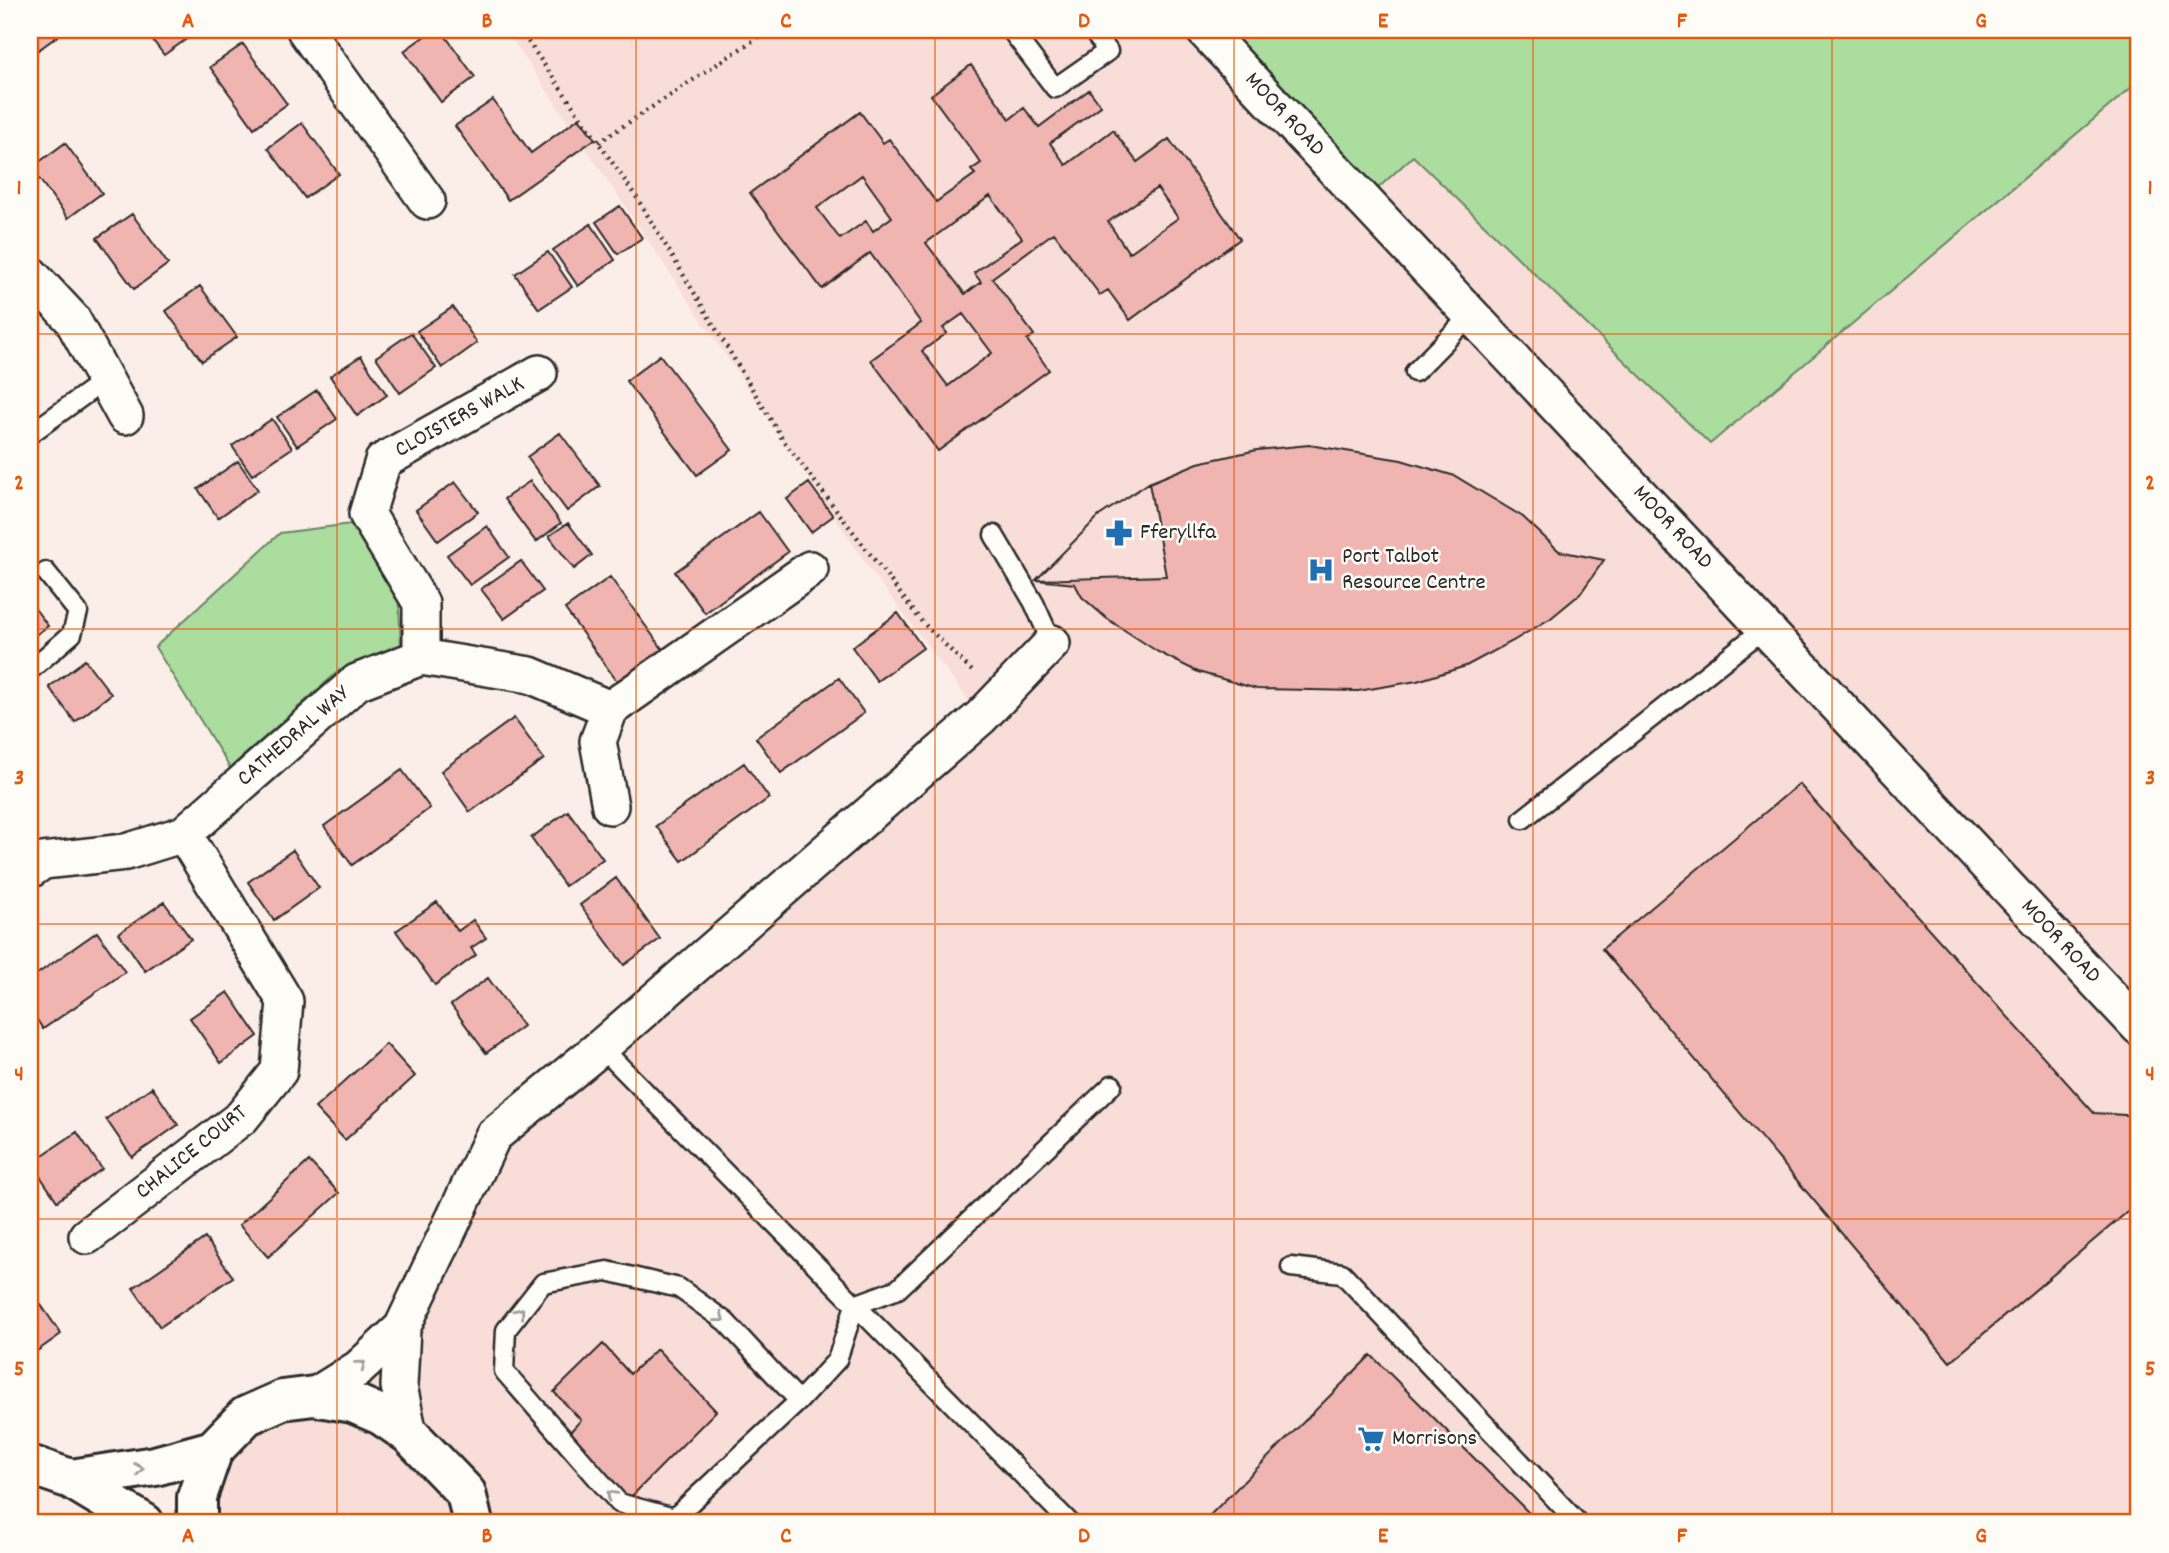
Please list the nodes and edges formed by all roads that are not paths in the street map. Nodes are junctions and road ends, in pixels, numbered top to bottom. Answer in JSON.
{"nodes":[{"id":1,"x":305,"y":30,"type":"edge"},
{"id":2,"x":1010,"y":30,"type":"edge"},
{"id":3,"x":1093,"y":30,"type":"edge"},
{"id":4,"x":1204,"y":30,"type":"edge"},
{"id":5,"x":427,"y":201,"type":"dead end"},
{"id":6,"x":30,"y":274,"type":"edge"},
{"id":7,"x":1471,"y":315,"type":"junction"},
{"id":8,"x":1415,"y":372,"type":"dead end"},
{"id":9,"x":539,"y":373,"type":"dead end"},
{"id":10,"x":105,"y":380,"type":"junction"},
{"id":11,"x":125,"y":416,"type":"dead end"},
{"id":12,"x":30,"y":434,"type":"edge"},
{"id":13,"x":993,"y":535,"type":"dead end"},
{"id":14,"x":810,"y":569,"type":"dead end"},
{"id":15,"x":46,"y":572,"type":"dead end"},
{"id":16,"x":1765,"y":628,"type":"junction"},
{"id":17,"x":1052,"y":643,"type":"joint"},
{"id":18,"x":421,"y":657,"type":"junction"},
{"id":19,"x":30,"y":670,"type":"edge"},
{"id":20,"x":611,"y":709,"type":"junction"},
{"id":21,"x":610,"y":806,"type":"dead end"},
{"id":22,"x":1524,"y":819,"type":"dead end"},
{"id":23,"x":184,"y":834,"type":"junction"},
{"id":24,"x":30,"y":870,"type":"edge"},
{"id":25,"x":2139,"y":1027,"type":"edge"},
{"id":26,"x":601,"y":1047,"type":"junction"},
{"id":27,"x":1112,"y":1085,"type":"dead end"},
{"id":28,"x":87,"y":1236,"type":"dead end"},
{"id":29,"x":1291,"y":1267,"type":"dead end"},
{"id":30,"x":855,"y":1305,"type":"junction"},
{"id":31,"x":402,"y":1328,"type":"junction"},
{"id":32,"x":314,"y":1396,"type":"junction"},
{"id":33,"x":799,"y":1401,"type":"junction"},
{"id":34,"x":409,"y":1434,"type":"junction"},
{"id":35,"x":213,"y":1450,"type":"junction"},
{"id":36,"x":30,"y":1465,"type":"edge"},
{"id":37,"x":71,"y":1479,"type":"junction"},
{"id":38,"x":470,"y":1508,"type":"edge"},
{"id":39,"x":673,"y":1520,"type":"edge"},
{"id":40,"x":144,"y":1523,"type":"edge"},
{"id":41,"x":197,"y":1523,"type":"edge"},
{"id":42,"x":494,"y":1523,"type":"edge"},
{"id":43,"x":1070,"y":1523,"type":"edge"},
{"id":44,"x":1578,"y":1523,"type":"edge"}],
"edges":[{"from":1,"to":5,"type":"street"},
{"from":2,"to":3,"type":"lane"},
{"from":4,"to":7,"type":"street","name":"MOOR ROAD"},
{"from":6,"to":10,"type":"street"},
{"from":7,"to":8,"type":"lane"},
{"from":7,"to":16,"type":"street","name":"MOOR ROAD"},
{"from":9,"to":18,"type":"street","name":"CLOISTERS WALK"},
{"from":10,"to":11,"type":"street"},
{"from":10,"to":12,"type":"lane"},
{"from":13,"to":17,"type":"lane"},
{"from":14,"to":20,"type":"street"},
{"from":15,"to":19,"type":"lane"},
{"from":16,"to":22,"type":"lane"},
{"from":16,"to":25,"type":"street","name":"MOOR ROAD"},
{"from":17,"to":26,"type":"street"},
{"from":18,"to":20,"type":"street"},
{"from":18,"to":23,"type":"street","name":"CATHEDRAL WAY"},
{"from":20,"to":21,"type":"street"},
{"from":23,"to":24,"type":"street","name":"CATHEDRAL WAY"},
{"from":23,"to":28,"type":"street","name":"CHALICE COURT"},
{"from":26,"to":30,"type":"lane"},
{"from":26,"to":31,"type":"street"},
{"from":27,"to":30,"type":"lane"},
{"from":29,"to":44,"type":"lane"},
{"from":30,"to":33,"type":"lane"},
{"from":30,"to":43,"type":"lane"},
{"from":32,"to":31,"type":"street","one_way":true},
{"from":31,"to":34,"type":"street"},
{"from":32,"to":34,"type":"street"},
{"from":32,"to":35,"type":"street"},
{"from":33,"to":39,"type":"lane"},
{"from":39,"to":33,"type":"lane","one_way":true},
{"from":34,"to":38,"type":"street"},
{"from":37,"to":35,"type":"street","one_way":true},
{"from":35,"to":41,"type":"street"},
{"from":36,"to":37,"type":"street"},
{"from":37,"to":40,"type":"street"},
{"from":38,"to":42,"type":"street"}]}
